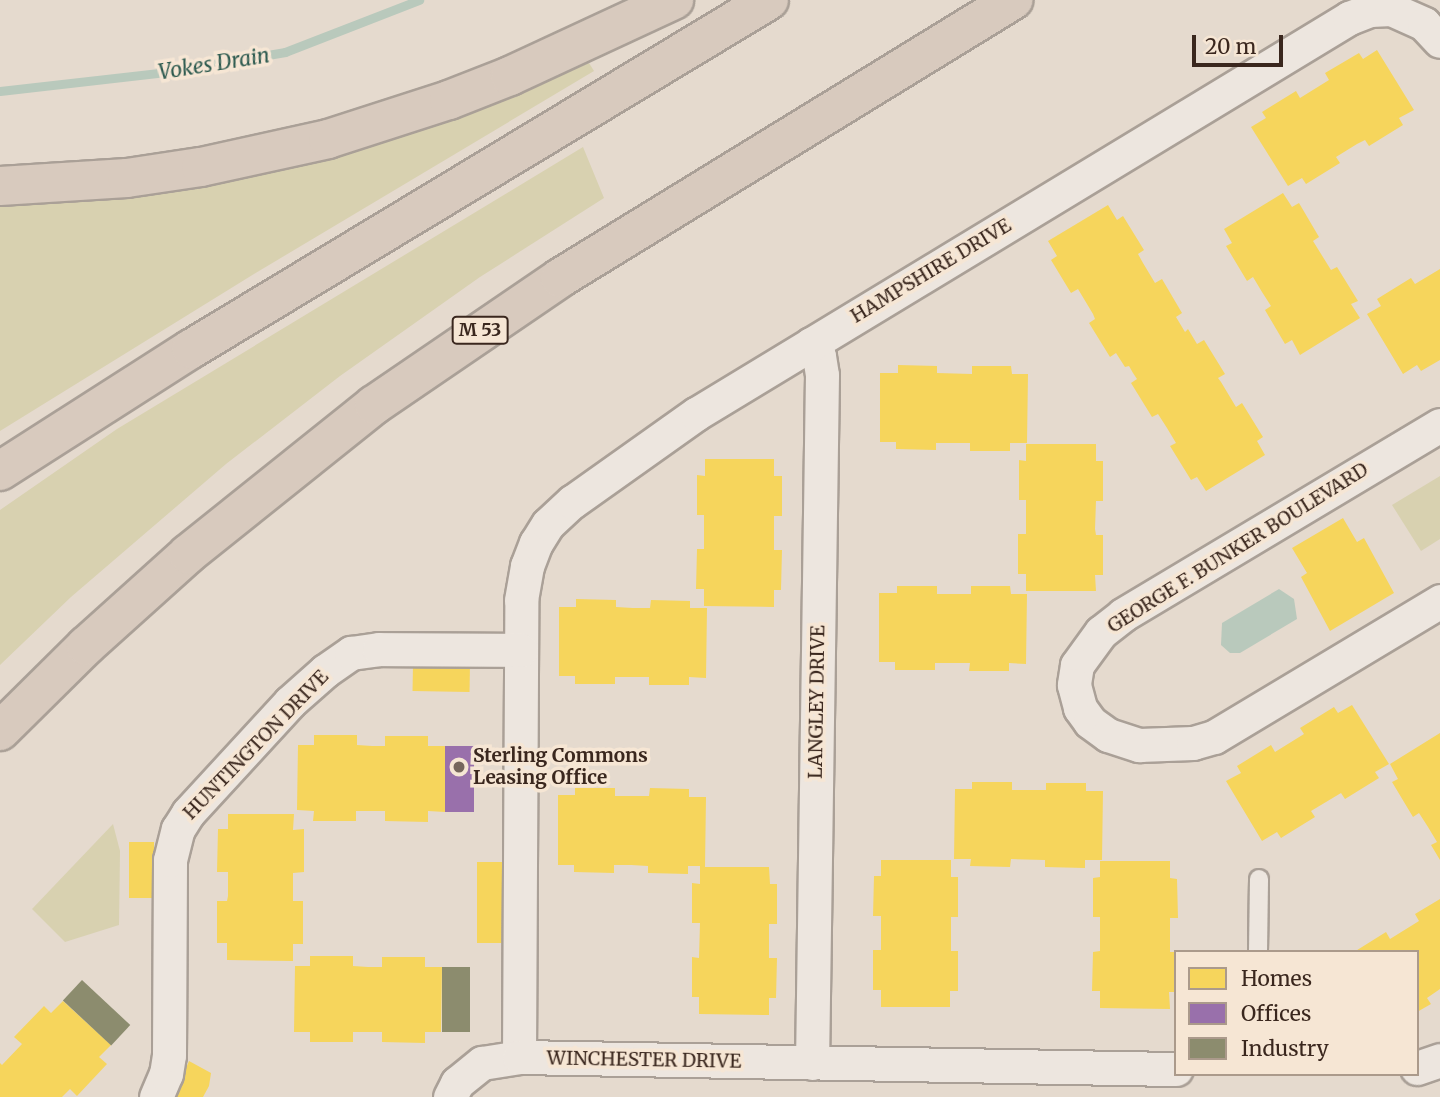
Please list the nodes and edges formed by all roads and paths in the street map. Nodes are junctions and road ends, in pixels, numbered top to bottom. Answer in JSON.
{"nodes":[{"id":1,"x":674,"y":0,"type":"edge"},
{"id":2,"x":769,"y":0,"type":"edge"},
{"id":3,"x":1013,"y":0,"type":"edge"},
{"id":4,"x":1392,"y":5,"type":"edge"},
{"id":5,"x":1440,"y":41,"type":"edge"},
{"id":6,"x":0,"y":186,"type":"edge"},
{"id":7,"x":811,"y":344,"type":"junction"},
{"id":8,"x":1440,"y":425,"type":"edge"},
{"id":9,"x":0,"y":471,"type":"edge"},
{"id":10,"x":1440,"y":601,"type":"edge"},
{"id":11,"x":521,"y":650,"type":"junction"},
{"id":12,"x":0,"y":731,"type":"edge"},
{"id":13,"x":1259,"y":879,"type":"dead end"},
{"id":14,"x":1258,"y":950,"type":"edge"},
{"id":15,"x":519,"y":1057,"type":"junction"},
{"id":16,"x":1440,"y":1060,"type":"edge"},
{"id":17,"x":812,"y":1063,"type":"junction"},
{"id":18,"x":1419,"y":1067,"type":"edge"},
{"id":19,"x":1174,"y":1069,"type":"edge"},
{"id":20,"x":156,"y":1097,"type":"edge"},
{"id":21,"x":450,"y":1097,"type":"edge"}],
"edges":[{"from":1,"to":6,"type":"highway"},
{"from":2,"to":9,"type":"highway"},
{"from":3,"to":12,"type":"highway","number":"M 53"},
{"from":4,"to":5,"type":"street","name":"HAMPSHIRE DRIVE"},
{"from":4,"to":7,"type":"street","name":"HAMPSHIRE DRIVE"},
{"from":7,"to":11,"type":"street","name":"HAMPSHIRE DRIVE"},
{"from":7,"to":17,"type":"street","name":"LANGLEY DRIVE"},
{"from":8,"to":10,"type":"street","name":"GEORGE F. BUNKER BOULEVARD"},
{"from":11,"to":15,"type":"street","name":"WINCHESTER DRIVE"},
{"from":11,"to":20,"type":"street","name":"HUNTINGTON DRIVE"},
{"from":13,"to":14,"type":"lane"},
{"from":15,"to":17,"type":"street","name":"WINCHESTER DRIVE"},
{"from":15,"to":21,"type":"street"},
{"from":16,"to":18,"type":"street"},
{"from":17,"to":19,"type":"street","name":"WINCHESTER DRIVE"}]}
